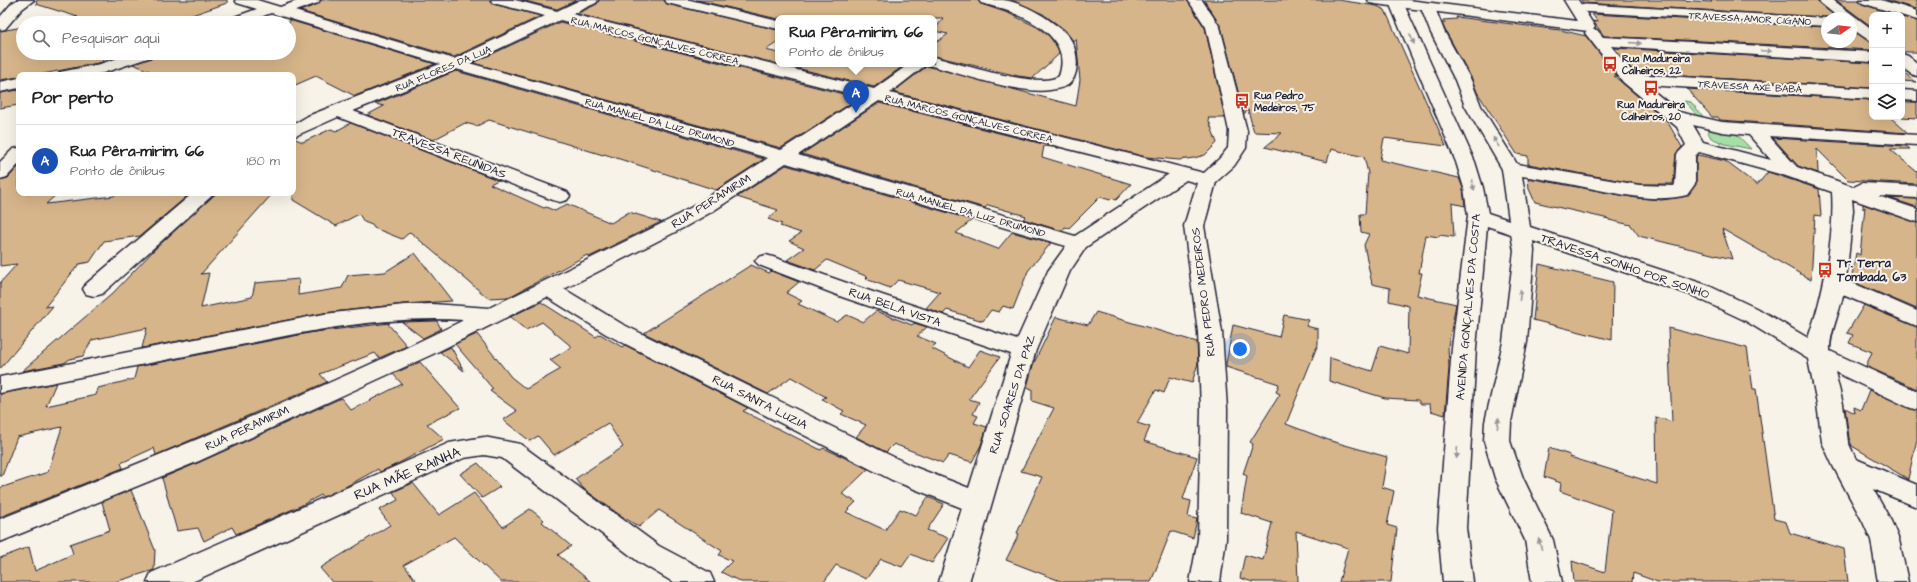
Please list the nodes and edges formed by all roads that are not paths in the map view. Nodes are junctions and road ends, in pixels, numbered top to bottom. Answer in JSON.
{"nodes":[{"id":1,"x":27,"y":0,"type":"edge"},
{"id":2,"x":242,"y":0,"type":"edge"},
{"id":3,"x":313,"y":0,"type":"edge"},
{"id":4,"x":498,"y":0,"type":"edge"},
{"id":5,"x":591,"y":0,"type":"edge"},
{"id":6,"x":672,"y":0,"type":"edge"},
{"id":7,"x":986,"y":0,"type":"edge"},
{"id":8,"x":1194,"y":0,"type":"edge"},
{"id":9,"x":1375,"y":0,"type":"edge"},
{"id":10,"x":1824,"y":0,"type":"edge"},
{"id":11,"x":1867,"y":0,"type":"edge"},
{"id":12,"x":1396,"y":2,"type":"edge"},
{"id":13,"x":1574,"y":4,"type":"edge"},
{"id":14,"x":1428,"y":8,"type":"junction"},
{"id":15,"x":275,"y":11,"type":"junction"},
{"id":16,"x":1839,"y":12,"type":"edge"},
{"id":17,"x":257,"y":16,"type":"edge"},
{"id":18,"x":292,"y":16,"type":"edge"},
{"id":19,"x":558,"y":16,"type":"junction"},
{"id":20,"x":1917,"y":16,"type":"edge"},
{"id":21,"x":296,"y":17,"type":"edge"},
{"id":22,"x":1821,"y":22,"type":"edge"},
{"id":23,"x":775,"y":24,"type":"edge"},
{"id":24,"x":0,"y":26,"type":"edge"},
{"id":25,"x":1857,"y":26,"type":"edge"},
{"id":26,"x":1588,"y":27,"type":"junction"},
{"id":27,"x":1869,"y":34,"type":"edge"},
{"id":28,"x":1597,"y":41,"type":"junction"},
{"id":29,"x":1869,"y":57,"type":"edge"},
{"id":30,"x":1917,"y":58,"type":"edge"},
{"id":31,"x":1905,"y":59,"type":"edge"},
{"id":32,"x":131,"y":60,"type":"edge"},
{"id":33,"x":1905,"y":61,"type":"edge"},
{"id":34,"x":937,"y":63,"type":"edge"},
{"id":35,"x":455,"y":64,"type":"junction"},
{"id":36,"x":915,"y":67,"type":"edge"},
{"id":37,"x":1917,"y":71,"type":"edge"},
{"id":38,"x":100,"y":72,"type":"edge"},
{"id":39,"x":1629,"y":79,"type":"junction"},
{"id":40,"x":16,"y":84,"type":"edge"},
{"id":41,"x":0,"y":87,"type":"edge"},
{"id":42,"x":1869,"y":94,"type":"edge"},
{"id":43,"x":877,"y":95,"type":"junction"},
{"id":44,"x":1905,"y":95,"type":"edge"},
{"id":45,"x":1917,"y":96,"type":"edge"},
{"id":46,"x":338,"y":111,"type":"junction"},
{"id":47,"x":1676,"y":116,"type":"junction"},
{"id":48,"x":296,"y":130,"type":"edge"},
{"id":49,"x":1754,"y":130,"type":"junction"},
{"id":50,"x":1917,"y":140,"type":"edge"},
{"id":51,"x":1696,"y":146,"type":"junction"},
{"id":52,"x":16,"y":156,"type":"edge"},
{"id":53,"x":782,"y":156,"type":"junction"},
{"id":54,"x":1511,"y":169,"type":"junction"},
{"id":55,"x":1790,"y":171,"type":"junction"},
{"id":56,"x":0,"y":173,"type":"edge"},
{"id":57,"x":1184,"y":173,"type":"junction"},
{"id":58,"x":1207,"y":180,"type":"junction"},
{"id":59,"x":1841,"y":188,"type":"junction"},
{"id":60,"x":1917,"y":192,"type":"edge"},
{"id":61,"x":202,"y":196,"type":"edge"},
{"id":62,"x":560,"y":196,"type":"dead end"},
{"id":63,"x":1478,"y":216,"type":"junction"},
{"id":64,"x":1917,"y":216,"type":"edge"},
{"id":65,"x":1521,"y":231,"type":"junction"},
{"id":66,"x":1078,"y":244,"type":"junction"},
{"id":67,"x":766,"y":261,"type":"dead end"},
{"id":68,"x":1834,"y":283,"type":"junction"},
{"id":69,"x":547,"y":288,"type":"junction"},
{"id":70,"x":94,"y":290,"type":"dead end"},
{"id":71,"x":490,"y":315,"type":"junction"},
{"id":72,"x":1917,"y":319,"type":"edge"},
{"id":73,"x":1024,"y":350,"type":"junction"},
{"id":74,"x":1819,"y":354,"type":"junction"},
{"id":75,"x":0,"y":385,"type":"edge"},
{"id":76,"x":1917,"y":402,"type":"edge"},
{"id":77,"x":1846,"y":466,"type":"junction"},
{"id":78,"x":1917,"y":497,"type":"edge"},
{"id":79,"x":978,"y":503,"type":"junction"},
{"id":80,"x":0,"y":531,"type":"edge"},
{"id":81,"x":162,"y":582,"type":"edge"},
{"id":82,"x":699,"y":582,"type":"edge"},
{"id":83,"x":954,"y":582,"type":"edge"},
{"id":84,"x":1205,"y":582,"type":"edge"},
{"id":85,"x":1458,"y":582,"type":"edge"},
{"id":86,"x":1547,"y":582,"type":"edge"},
{"id":87,"x":1893,"y":582,"type":"edge"}],
"edges":[{"from":1,"to":24,"type":"street"},
{"from":2,"to":15,"type":"street","name":"RUA MANUEL DA LUZ DRUMOND"},
{"from":3,"to":15,"type":"street"},
{"from":4,"to":19,"type":"street","name":"RUA MARCOS GONÇALVES CORREA"},
{"from":5,"to":19,"type":"street","name":"RUA FLORES DA LUA"},
{"from":6,"to":23,"type":"street"},
{"from":7,"to":34,"type":"street"},
{"from":8,"to":58,"type":"street"},
{"from":9,"to":12,"type":"street"},
{"from":10,"to":16,"type":"street"},
{"from":11,"to":20,"type":"street"},
{"from":12,"to":14,"type":"street"},
{"from":12,"to":63,"type":"street","name":"AVENIDA GONÇALVES DA COSTA","one_way":true},
{"from":13,"to":22,"type":"street","name":"TRAVESSA AMOR CIGANO"},
{"from":13,"to":26,"type":"street"},
{"from":14,"to":26,"type":"street"},
{"from":54,"to":14,"type":"street","one_way":true},
{"from":15,"to":17,"type":"street"},
{"from":15,"to":18,"type":"street","name":"RUA MANUEL DA LUZ DRUMOND"},
{"from":19,"to":35,"type":"street","name":"RUA FLORES DA LUA"},
{"from":19,"to":43,"type":"street","name":"RUA MARCOS GONÇALVES CORREA"},
{"from":21,"to":35,"type":"street","name":"RUA MANUEL DA LUZ DRUMOND"},
{"from":25,"to":27,"type":"street"},
{"from":26,"to":28,"type":"street"},
{"from":28,"to":29,"type":"street","one_way":true},
{"from":28,"to":39,"type":"street"},
{"from":30,"to":31,"type":"street"},
{"from":32,"to":38,"type":"street"},
{"from":33,"to":37,"type":"street"},
{"from":35,"to":46,"type":"street","name":"RUA FLORES DA LUA"},
{"from":35,"to":53,"type":"street","name":"RUA MANUEL DA LUZ DRUMOND"},
{"from":36,"to":43,"type":"street","name":"RUA PERAMIRIM"},
{"from":39,"to":42,"type":"street","name":"TRAVESSA AXÉ BABÁ"},
{"from":39,"to":47,"type":"street"},
{"from":40,"to":41,"type":"street"},
{"from":43,"to":53,"type":"street","name":"RUA PERAMIRIM"},
{"from":43,"to":57,"type":"street","name":"RUA MARCOS GONÇALVES CORREA"},
{"from":44,"to":45,"type":"street"},
{"from":46,"to":48,"type":"street","name":"RUA FLORES DA LUA"},
{"from":46,"to":62,"type":"street","name":"TRAVESSA REUNIDAS"},
{"from":47,"to":49,"type":"street"},
{"from":47,"to":51,"type":"street"},
{"from":49,"to":50,"type":"street"},
{"from":49,"to":55,"type":"street"},
{"from":51,"to":54,"type":"street"},
{"from":51,"to":55,"type":"street"},
{"from":52,"to":56,"type":"street"},
{"from":53,"to":66,"type":"street","name":"RUA MANUEL DA LUZ DRUMOND"},
{"from":53,"to":69,"type":"street","name":"RUA PERAMIRIM"},
{"from":54,"to":65,"type":"street"},
{"from":55,"to":59,"type":"street"},
{"from":57,"to":58,"type":"street","name":"RUA MARCOS GONÇALVES CORREA"},
{"from":57,"to":66,"type":"street","name":"RUA SOARES DA PAZ"},
{"from":58,"to":84,"type":"street","name":"RUA PEDRO MEDEIROS"},
{"from":59,"to":60,"type":"street"},
{"from":59,"to":64,"type":"street"},
{"from":59,"to":68,"type":"street"},
{"from":61,"to":70,"type":"street"},
{"from":63,"to":65,"type":"street","name":"TRAVESSA SONHO POR SONHO"},
{"from":63,"to":85,"type":"street","name":"AVENIDA GONÇALVES DA COSTA","one_way":true},
{"from":65,"to":74,"type":"street","name":"TRAVESSA SONHO POR SONHO"},
{"from":86,"to":65,"type":"street","one_way":true},
{"from":66,"to":73,"type":"street","name":"RUA SOARES DA PAZ"},
{"from":67,"to":73,"type":"street","name":"RUA BELA VISTA"},
{"from":68,"to":72,"type":"street"},
{"from":68,"to":74,"type":"street"},
{"from":69,"to":71,"type":"street","name":"RUA PERAMIRIM"},
{"from":69,"to":79,"type":"street","name":"RUA SANTA LUZIA"},
{"from":71,"to":75,"type":"street","name":"RUA PERAMIRIM"},
{"from":71,"to":80,"type":"street","name":"RUA PERAMIRIM"},
{"from":73,"to":79,"type":"street","name":"RUA SOARES DA PAZ"},
{"from":74,"to":76,"type":"street","name":"TRAVESSA SONHO POR SONHO"},
{"from":74,"to":77,"type":"street"},
{"from":77,"to":78,"type":"street"},
{"from":77,"to":87,"type":"street"},
{"from":79,"to":83,"type":"street","name":"RUA SOARES DA PAZ"},
{"from":81,"to":82,"type":"street","name":"RUA MÃE RAINHA"}]}
